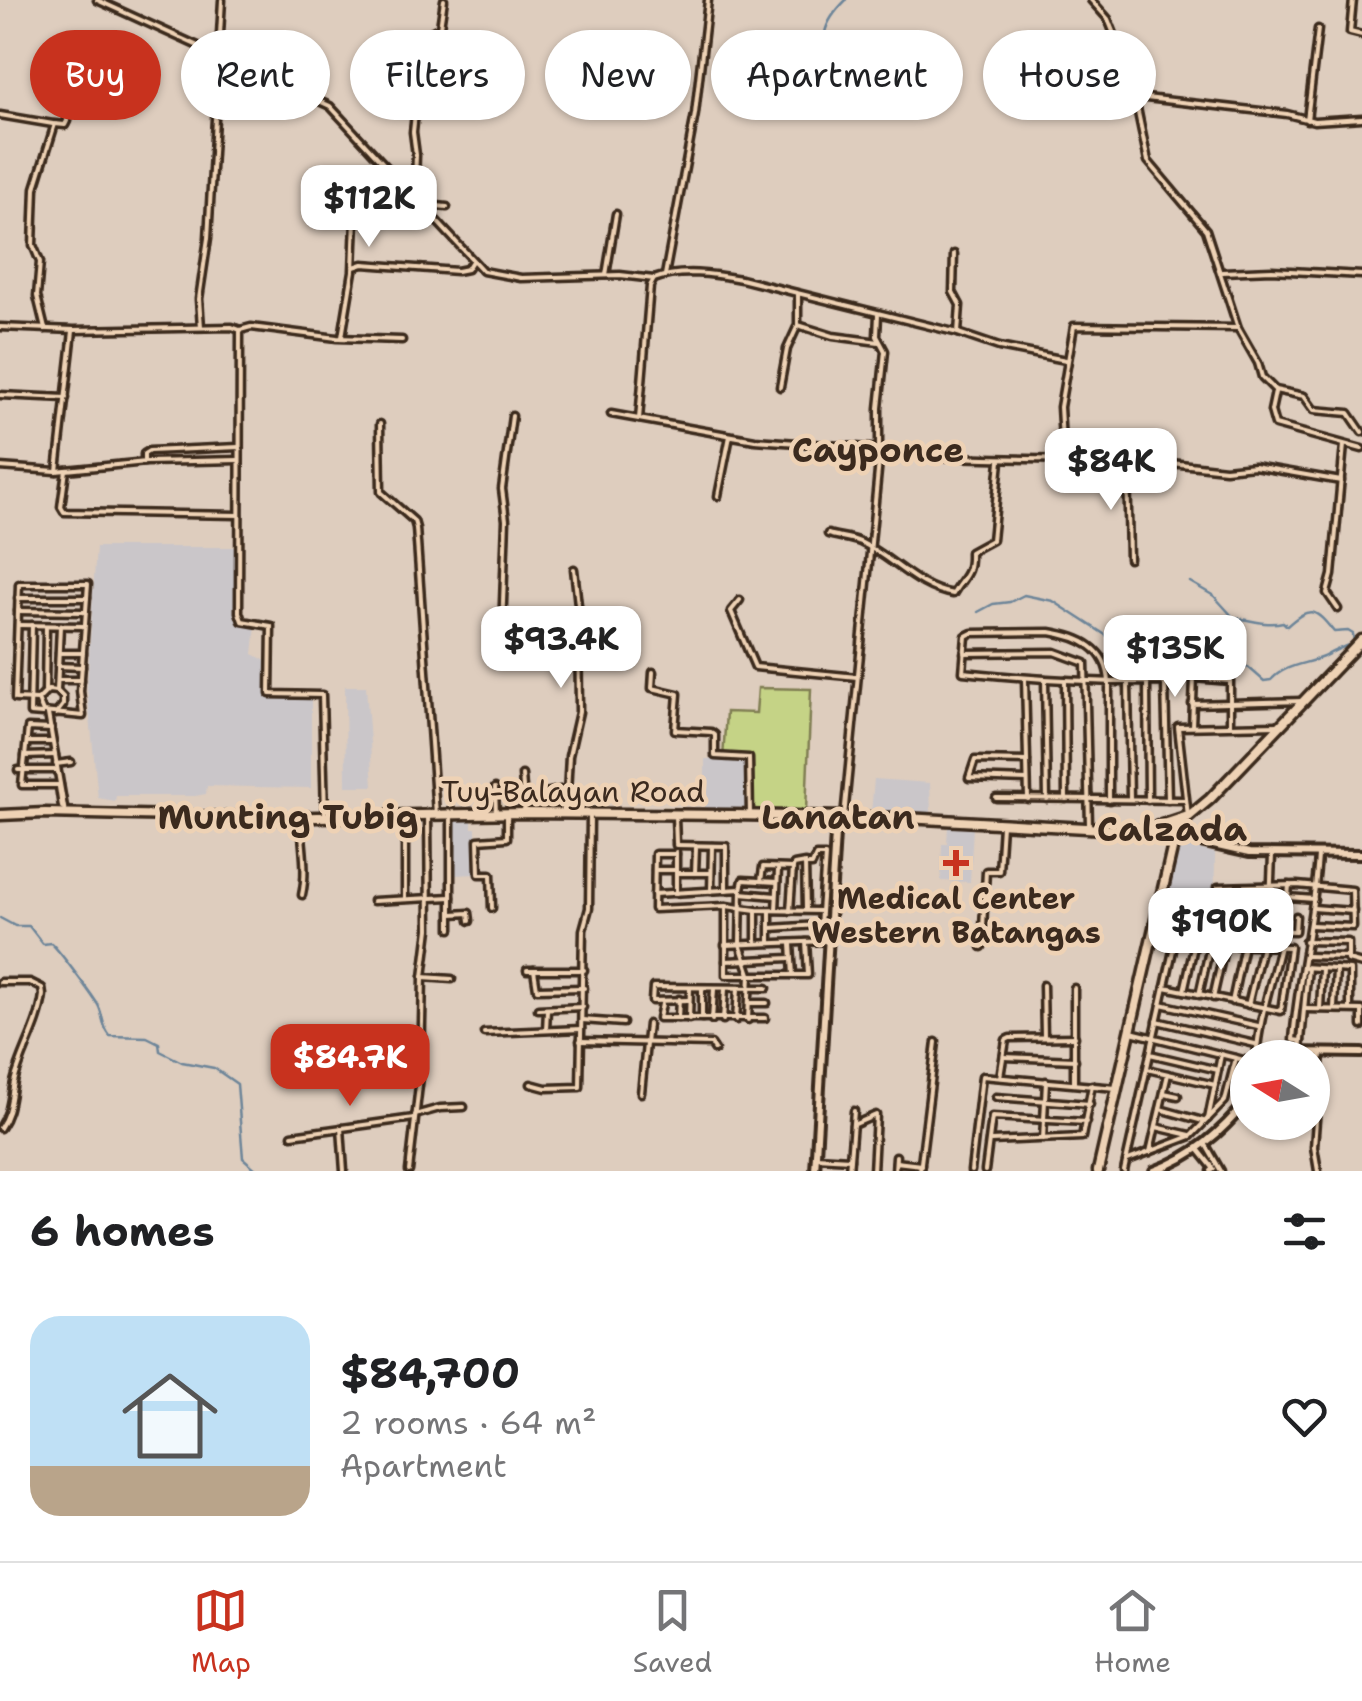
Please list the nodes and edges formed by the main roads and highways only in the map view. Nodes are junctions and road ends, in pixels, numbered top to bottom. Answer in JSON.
{"nodes":[{"id":1,"x":1358,"y":644,"type":"edge"},
{"id":2,"x":0,"y":815,"type":"edge"},
{"id":3,"x":1172,"y":829,"type":"junction"},
{"id":4,"x":1098,"y":1171,"type":"edge"}],
"edges":[{"from":1,"to":3,"type":"main road","name":"Tuy-Balayan Road"},
{"from":2,"to":3,"type":"main road","name":"Tuy-Balayan Road"},
{"from":3,"to":4,"type":"main road"}]}
